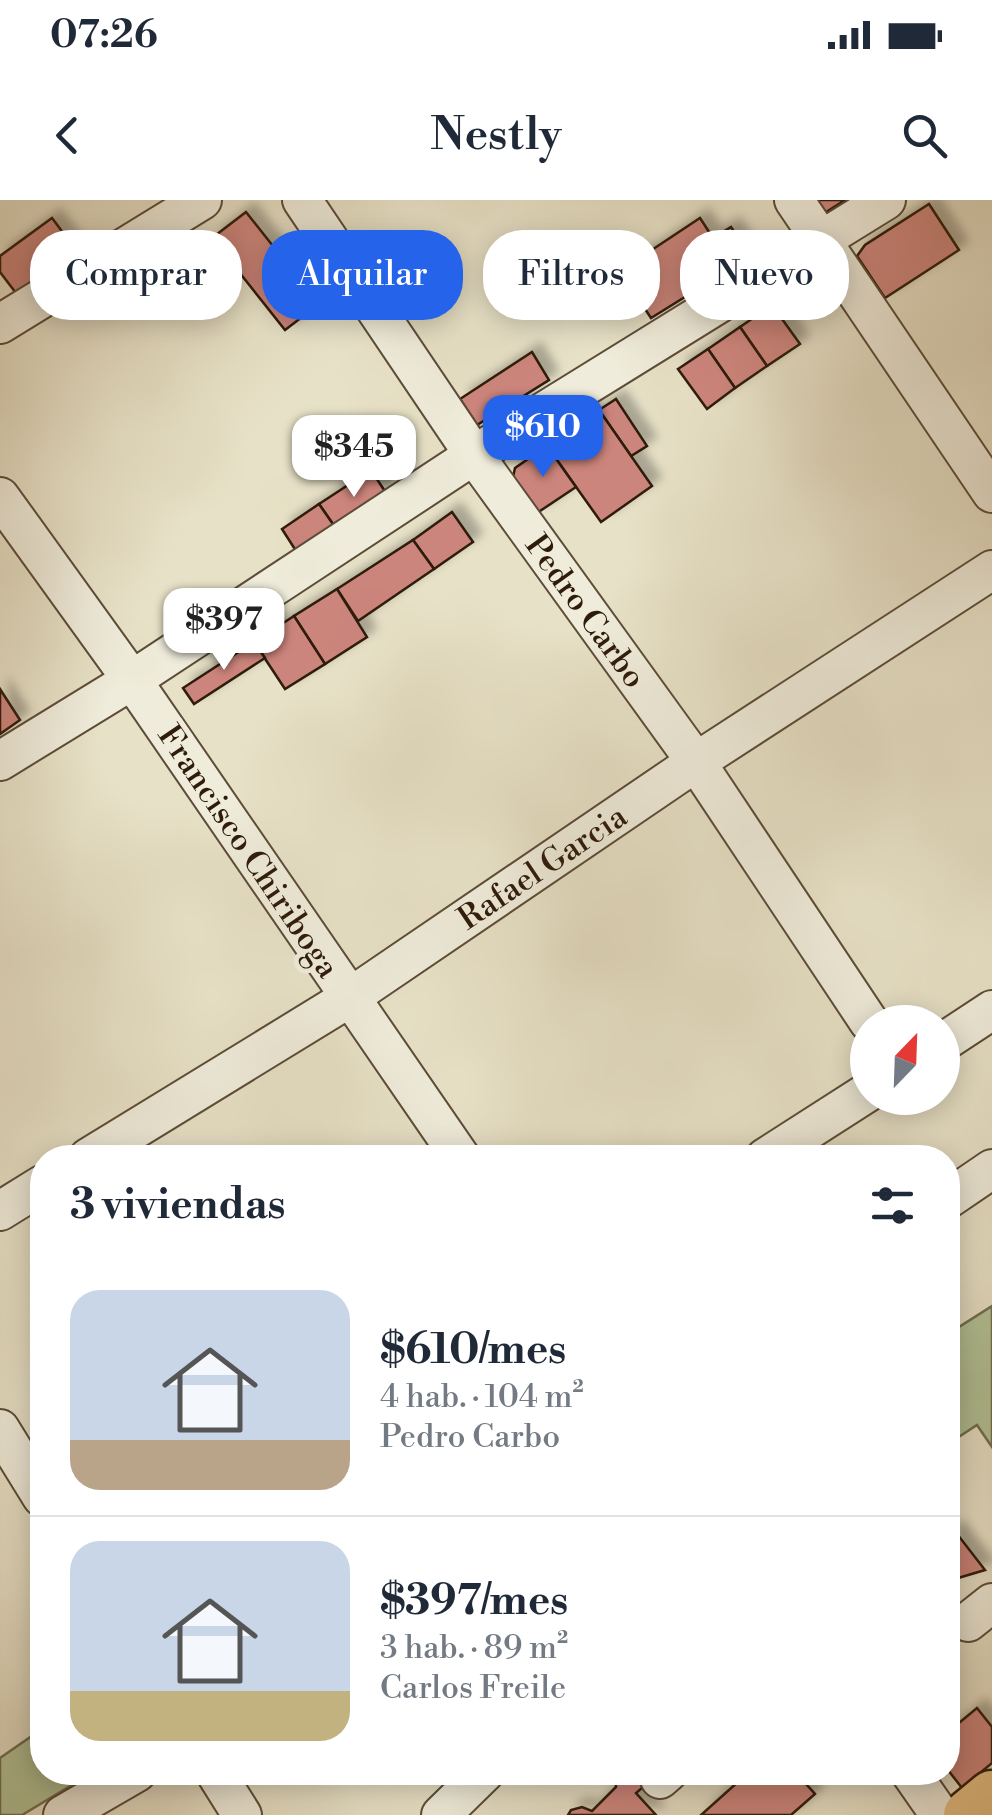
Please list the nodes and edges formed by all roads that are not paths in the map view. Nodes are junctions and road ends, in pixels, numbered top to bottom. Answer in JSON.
{"nodes":[{"id":1,"x":202,"y":200,"type":"edge"},
{"id":2,"x":302,"y":200,"type":"edge"},
{"id":3,"x":794,"y":200,"type":"edge"},
{"id":4,"x":886,"y":200,"type":"edge"},
{"id":5,"x":814,"y":230,"type":"edge"},
{"id":6,"x":839,"y":230,"type":"edge"},
{"id":7,"x":849,"y":281,"type":"edge"},
{"id":8,"x":694,"y":320,"type":"edge"},
{"id":9,"x":0,"y":324,"type":"edge"},
{"id":10,"x":474,"y":455,"type":"junction"},
{"id":11,"x":992,"y":493,"type":"edge"},
{"id":12,"x":0,"y":497,"type":"edge"},
{"id":13,"x":992,"y":570,"type":"edge"},
{"id":14,"x":132,"y":680,"type":"junction"},
{"id":15,"x":0,"y":761,"type":"edge"},
{"id":16,"x":696,"y":762,"type":"junction"},
{"id":17,"x":350,"y":998,"type":"junction"},
{"id":18,"x":858,"y":1005,"type":"edge"},
{"id":19,"x":992,"y":1010,"type":"edge"},
{"id":20,"x":960,"y":1030,"type":"edge"},
{"id":21,"x":850,"y":1104,"type":"edge"},
{"id":22,"x":109,"y":1145,"type":"edge"},
{"id":23,"x":451,"y":1145,"type":"edge"},
{"id":24,"x":785,"y":1145,"type":"edge"},
{"id":25,"x":992,"y":1169,"type":"edge"},
{"id":26,"x":960,"y":1190,"type":"edge"},
{"id":27,"x":30,"y":1192,"type":"edge"},
{"id":28,"x":0,"y":1211,"type":"edge"},
{"id":29,"x":0,"y":1429,"type":"edge"},
{"id":30,"x":30,"y":1477,"type":"edge"},
{"id":31,"x":114,"y":1785,"type":"edge"},
{"id":32,"x":223,"y":1785,"type":"edge"},
{"id":33,"x":472,"y":1785,"type":"edge"},
{"id":34,"x":919,"y":1785,"type":"edge"},
{"id":35,"x":992,"y":1796,"type":"edge"},
{"id":36,"x":64,"y":1815,"type":"edge"},
{"id":37,"x":242,"y":1815,"type":"edge"},
{"id":38,"x":441,"y":1815,"type":"edge"},
{"id":39,"x":940,"y":1815,"type":"edge"},
{"id":40,"x":969,"y":1815,"type":"edge"}],
"edges":[{"from":1,"to":9,"type":"street"},
{"from":2,"to":10,"type":"street","name":"Pedro Carbo"},
{"from":3,"to":5,"type":"street"},
{"from":4,"to":6,"type":"street"},
{"from":7,"to":11,"type":"street"},
{"from":8,"to":10,"type":"street"},
{"from":10,"to":14,"type":"street"},
{"from":10,"to":16,"type":"street","name":"Pedro Carbo"},
{"from":12,"to":14,"type":"street","name":"Francisco Chiriboga"},
{"from":13,"to":16,"type":"street","name":"Rafael Garcia"},
{"from":14,"to":15,"type":"street"},
{"from":14,"to":17,"type":"street","name":"Francisco Chiriboga"},
{"from":16,"to":17,"type":"street","name":"Rafael Garcia"},
{"from":16,"to":18,"type":"street","name":"Pedro Carbo"},
{"from":17,"to":22,"type":"street","name":"Rafael Garcia"},
{"from":17,"to":23,"type":"street","name":"Francisco Chiriboga"},
{"from":19,"to":20,"type":"street"},
{"from":21,"to":24,"type":"street"},
{"from":25,"to":26,"type":"street"},
{"from":27,"to":28,"type":"street"},
{"from":29,"to":30,"type":"street"},
{"from":31,"to":36,"type":"street"},
{"from":32,"to":37,"type":"street"},
{"from":33,"to":38,"type":"street"},
{"from":34,"to":39,"type":"street"},
{"from":35,"to":40,"type":"main road"}]}
